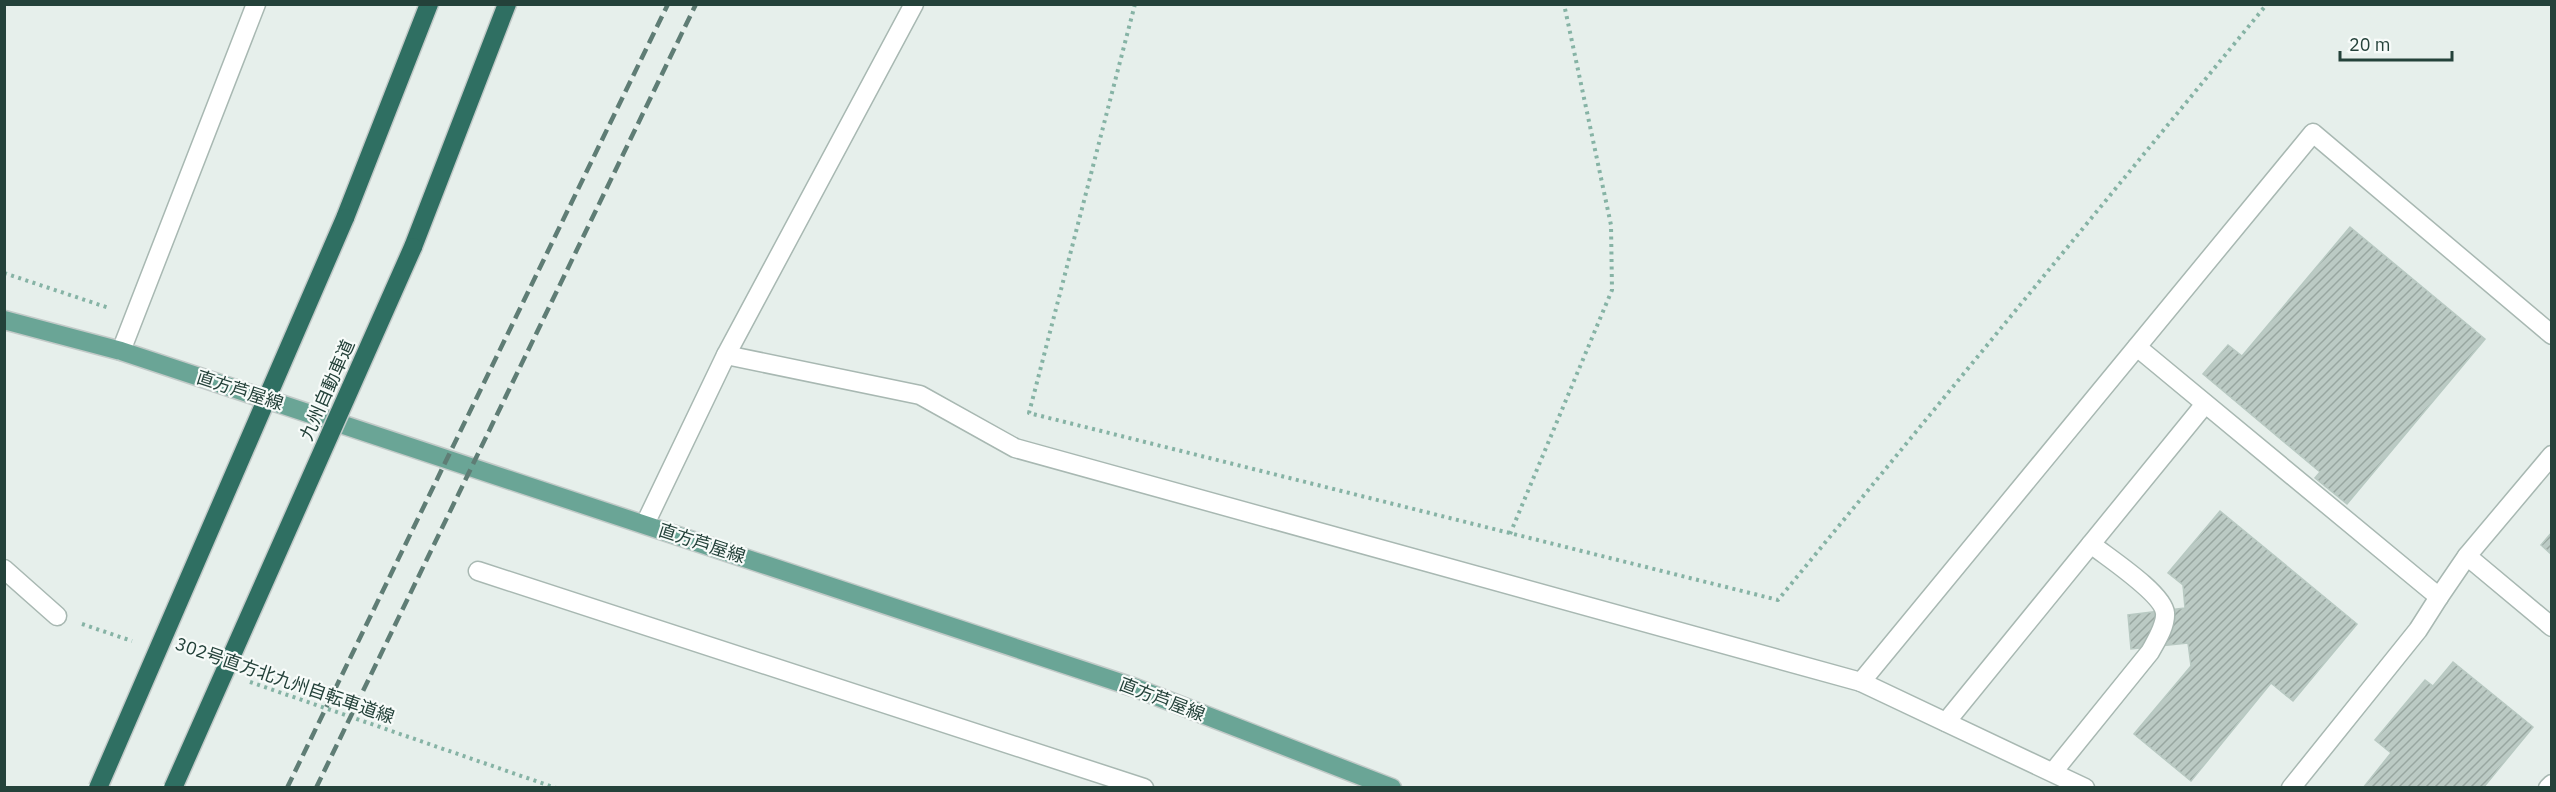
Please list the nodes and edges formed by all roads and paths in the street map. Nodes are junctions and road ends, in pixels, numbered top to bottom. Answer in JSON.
{"nodes":[{"id":1,"x":256,"y":4,"type":"edge"},
{"id":2,"x":429,"y":4,"type":"edge"},
{"id":3,"x":507,"y":4,"type":"edge"},
{"id":4,"x":914,"y":4,"type":"edge"},
{"id":5,"x":1135,"y":4,"type":"edge"},
{"id":6,"x":1564,"y":4,"type":"edge"},
{"id":7,"x":2267,"y":4,"type":"edge"},
{"id":8,"x":4,"y":273,"type":"edge"},
{"id":9,"x":134,"y":316,"type":"junction"},
{"id":10,"x":4,"y":320,"type":"edge"},
{"id":11,"x":2552,"y":335,"type":"edge"},
{"id":12,"x":2137,"y":347,"type":"junction"},
{"id":13,"x":121,"y":351,"type":"junction"},
{"id":14,"x":726,"y":355,"type":"junction"},
{"id":15,"x":2205,"y":404,"type":"junction"},
{"id":16,"x":2552,"y":454,"type":"edge"},
{"id":17,"x":645,"y":524,"type":"junction"},
{"id":18,"x":1510,"y":534,"type":"junction"},
{"id":19,"x":2091,"y":544,"type":"junction"},
{"id":20,"x":2467,"y":556,"type":"junction"},
{"id":21,"x":4,"y":569,"type":"edge"},
{"id":22,"x":478,"y":571,"type":"dead end"},
{"id":23,"x":2439,"y":597,"type":"junction"},
{"id":24,"x":57,"y":616,"type":"joint"},
{"id":25,"x":2552,"y":627,"type":"edge"},
{"id":26,"x":134,"y":642,"type":"dead end"},
{"id":27,"x":245,"y":681,"type":"dead end"},
{"id":28,"x":1862,"y":682,"type":"junction"},
{"id":29,"x":1946,"y":722,"type":"junction"},
{"id":30,"x":2053,"y":772,"type":"junction"},
{"id":31,"x":2552,"y":784,"type":"edge"},
{"id":32,"x":98,"y":788,"type":"edge"},
{"id":33,"x":173,"y":788,"type":"edge"},
{"id":34,"x":556,"y":788,"type":"edge"},
{"id":35,"x":1144,"y":788,"type":"edge"},
{"id":36,"x":1392,"y":788,"type":"edge"},
{"id":37,"x":2085,"y":788,"type":"edge"},
{"id":38,"x":2291,"y":788,"type":"edge"},
{"id":39,"x":2548,"y":788,"type":"edge"}],
"edges":[{"from":1,"to":9,"type":"street"},
{"from":2,"to":32,"type":"highway","bridge":true},
{"from":3,"to":33,"type":"highway","name":"九州自動車道","bridge":true},
{"from":4,"to":14,"type":"street"},
{"from":5,"to":18,"type":"path"},
{"from":6,"to":18,"type":"path"},
{"from":7,"to":18,"type":"path"},
{"from":8,"to":9,"type":"path"},
{"from":9,"to":13,"type":"street"},
{"from":10,"to":13,"type":"main road","name":"直方芦屋線"},
{"from":11,"to":12,"type":"street"},
{"from":12,"to":15,"type":"street"},
{"from":12,"to":28,"type":"street"},
{"from":13,"to":17,"type":"main road","name":"直方芦屋線"},
{"from":14,"to":17,"type":"street"},
{"from":14,"to":28,"type":"street"},
{"from":15,"to":19,"type":"street"},
{"from":15,"to":23,"type":"street"},
{"from":16,"to":20,"type":"street"},
{"from":17,"to":36,"type":"main road","name":"直方芦屋線"},
{"from":19,"to":29,"type":"street"},
{"from":19,"to":30,"type":"street"},
{"from":20,"to":23,"type":"street"},
{"from":20,"to":25,"type":"street"},
{"from":21,"to":24,"type":"street"},
{"from":22,"to":35,"type":"street"},
{"from":23,"to":38,"type":"street"},
{"from":24,"to":26,"type":"path"},
{"from":27,"to":34,"type":"path","name":"302号直方北九州自転車道線"},
{"from":28,"to":29,"type":"street"},
{"from":29,"to":30,"type":"street"},
{"from":30,"to":37,"type":"street"},
{"from":31,"to":39,"type":"street"}]}
